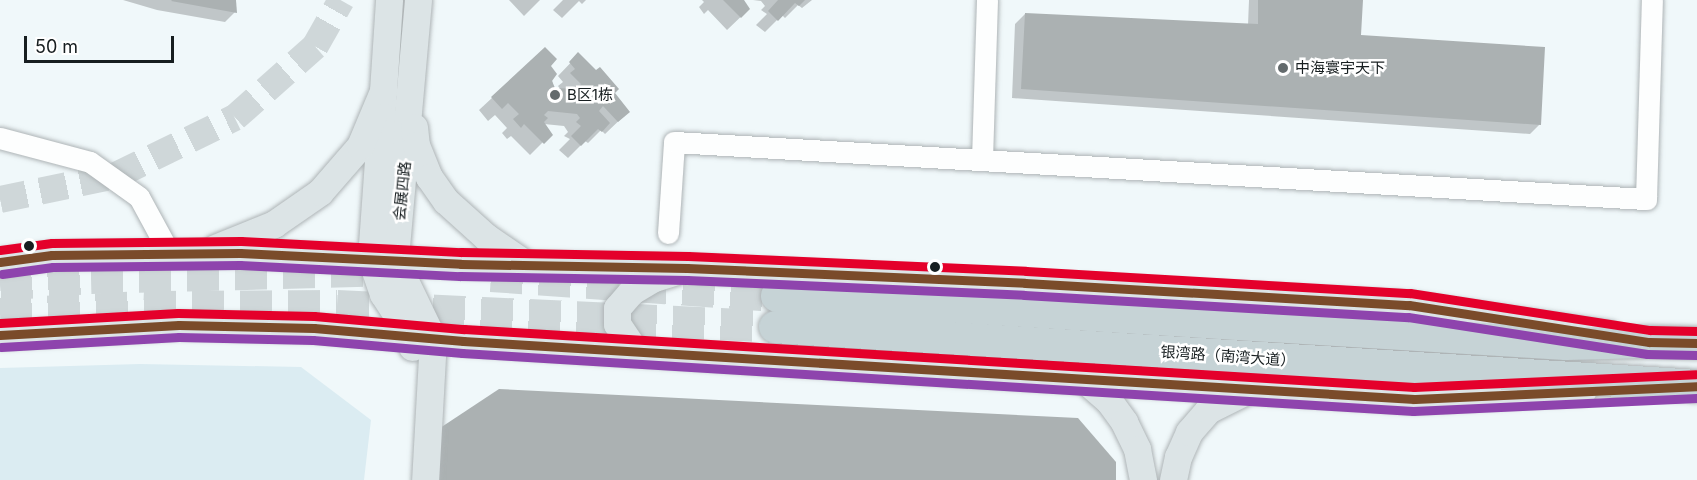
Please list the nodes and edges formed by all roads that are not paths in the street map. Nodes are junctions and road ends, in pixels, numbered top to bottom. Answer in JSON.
{"nodes":[{"id":1,"x":389,"y":0,"type":"edge"},
{"id":2,"x":408,"y":0,"type":"edge"},
{"id":3,"x":418,"y":0,"type":"edge"},
{"id":4,"x":426,"y":0,"type":"edge"},
{"id":5,"x":987,"y":0,"type":"edge"},
{"id":6,"x":1652,"y":0,"type":"edge"},
{"id":7,"x":415,"y":38,"type":"junction"},
{"id":8,"x":382,"y":91,"type":"junction"},
{"id":9,"x":411,"y":103,"type":"junction"},
{"id":10,"x":0,"y":138,"type":"edge"},
{"id":11,"x":982,"y":159,"type":"junction"},
{"id":12,"x":668,"y":233,"type":"dead end"},
{"id":13,"x":170,"y":254,"type":"junction"},
{"id":14,"x":199,"y":254,"type":"junction"},
{"id":15,"x":383,"y":260,"type":"junction"},
{"id":16,"x":0,"y":262,"type":"edge"},
{"id":17,"x":527,"y":265,"type":"junction"},
{"id":18,"x":687,"y":268,"type":"junction"},
{"id":19,"x":777,"y":296,"type":"tunnel mouth"},
{"id":20,"x":775,"y":327,"type":"tunnel mouth"},
{"id":21,"x":0,"y":335,"type":"edge"},
{"id":22,"x":422,"y":338,"type":"junction"},
{"id":23,"x":1649,"y":342,"type":"junction"},
{"id":24,"x":1697,"y":343,"type":"edge"},
{"id":25,"x":636,"y":352,"type":"junction"},
{"id":26,"x":1085,"y":380,"type":"junction"},
{"id":27,"x":1689,"y":386,"type":"edge"},
{"id":28,"x":1248,"y":389,"type":"junction"},
{"id":29,"x":409,"y":480,"type":"edge"},
{"id":30,"x":425,"y":480,"type":"edge"},
{"id":31,"x":1143,"y":480,"type":"edge"},
{"id":32,"x":1173,"y":480,"type":"edge"}],
"edges":[{"from":1,"to":8,"type":"main road","name":"会展四路"},
{"from":2,"to":7,"type":"main road"},
{"from":3,"to":7,"type":"main road"},
{"from":4,"to":7,"type":"main road"},
{"from":5,"to":11,"type":"lane"},
{"from":6,"to":11,"type":"lane"},
{"from":7,"to":9,"type":"main road","name":"会展四路"},
{"from":8,"to":14,"type":"main road"},
{"from":8,"to":15,"type":"main road","name":"会展四路"},
{"from":9,"to":15,"type":"main road","name":"会展四路"},
{"from":9,"to":17,"type":"main road"},
{"from":10,"to":13,"type":"lane"},
{"from":11,"to":12,"type":"lane"},
{"from":13,"to":14,"type":"main road"},
{"from":13,"to":16,"type":"main road"},
{"from":14,"to":15,"type":"main road"},
{"from":15,"to":17,"type":"main road"},
{"from":15,"to":22,"type":"main road"},
{"from":17,"to":18,"type":"main road"},
{"from":18,"to":23,"type":"main road"},
{"from":18,"to":25,"type":"main road"},
{"from":19,"to":23,"type":"highway"},
{"from":20,"to":27,"type":"highway","name":"银湾路（南湾大道）"},
{"from":21,"to":22,"type":"main road"},
{"from":22,"to":25,"type":"main road"},
{"from":22,"to":29,"type":"main road"},
{"from":22,"to":30,"type":"main road"},
{"from":23,"to":24,"type":"highway"},
{"from":25,"to":26,"type":"main road"},
{"from":26,"to":28,"type":"main road"},
{"from":26,"to":31,"type":"main road"},
{"from":27,"to":28,"type":"main road"},
{"from":28,"to":32,"type":"main road"}]}
